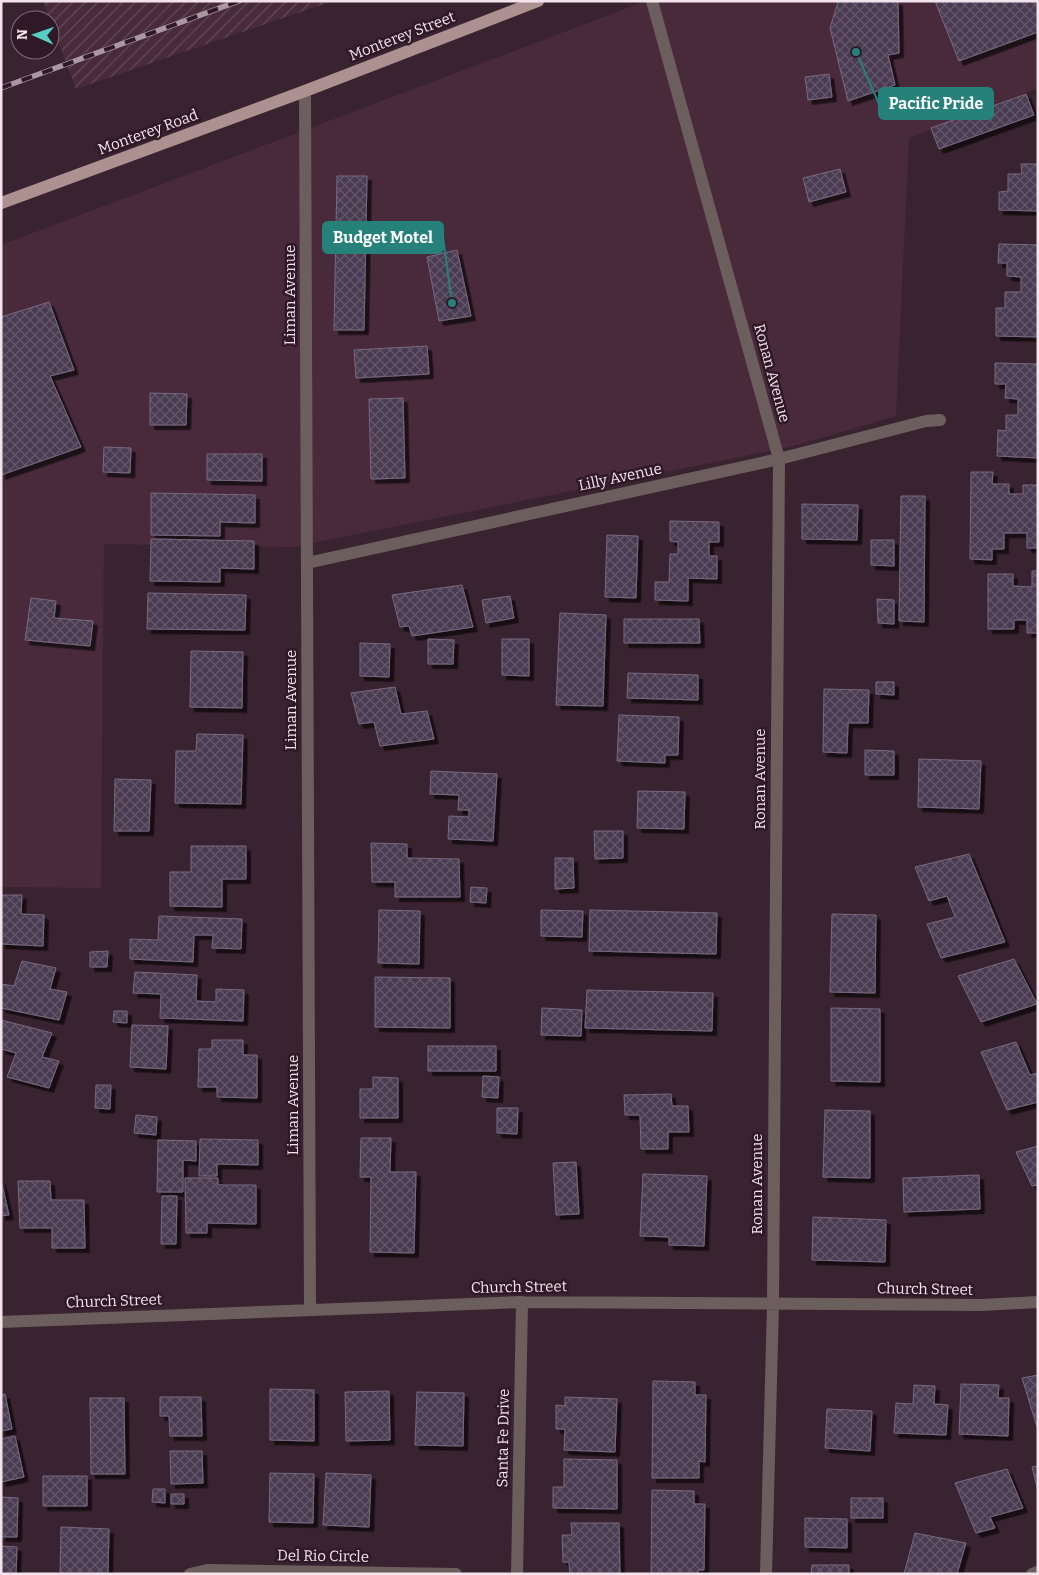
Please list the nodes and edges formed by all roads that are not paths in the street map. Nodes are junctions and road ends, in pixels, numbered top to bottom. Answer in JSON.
{"nodes":[{"id":1,"x":538,"y":1,"type":"edge"},
{"id":2,"x":652,"y":1,"type":"edge"},
{"id":3,"x":305,"y":91,"type":"junction"},
{"id":4,"x":1,"y":203,"type":"edge"},
{"id":5,"x":940,"y":420,"type":"dead end"},
{"id":6,"x":779,"y":459,"type":"junction"},
{"id":7,"x":307,"y":563,"type":"junction"},
{"id":8,"x":522,"y":1302,"type":"junction"},
{"id":9,"x":1038,"y":1302,"type":"edge"},
{"id":10,"x":773,"y":1303,"type":"junction"},
{"id":11,"x":310,"y":1309,"type":"junction"},
{"id":12,"x":1,"y":1322,"type":"edge"},
{"id":13,"x":1038,"y":1572,"type":"edge"},
{"id":14,"x":190,"y":1574,"type":"edge"},
{"id":15,"x":456,"y":1574,"type":"edge"},
{"id":16,"x":516,"y":1574,"type":"edge"},
{"id":17,"x":766,"y":1574,"type":"edge"},
{"id":18,"x":1032,"y":1574,"type":"edge"}],
"edges":[{"from":1,"to":3,"type":"main road","name":"Monterey Street"},
{"from":2,"to":6,"type":"street","name":"Ronan Avenue"},
{"from":3,"to":4,"type":"main road","name":"Monterey Road"},
{"from":3,"to":7,"type":"street","name":"Liman Avenue"},
{"from":5,"to":6,"type":"street","name":"Lilly Avenue"},
{"from":6,"to":7,"type":"street","name":"Lilly Avenue"},
{"from":6,"to":10,"type":"street","name":"Ronan Avenue"},
{"from":7,"to":11,"type":"street","name":"Liman Avenue"},
{"from":8,"to":10,"type":"street","name":"Church Street"},
{"from":8,"to":11,"type":"street","name":"Church Street"},
{"from":8,"to":16,"type":"street","name":"Santa Fe Drive"},
{"from":9,"to":10,"type":"street","name":"Church Street"},
{"from":10,"to":17,"type":"street","name":"Ronan Avenue"},
{"from":11,"to":12,"type":"street","name":"Church Street"},
{"from":13,"to":18,"type":"street"},
{"from":14,"to":15,"type":"street","name":"Del Rio Circle"}]}
